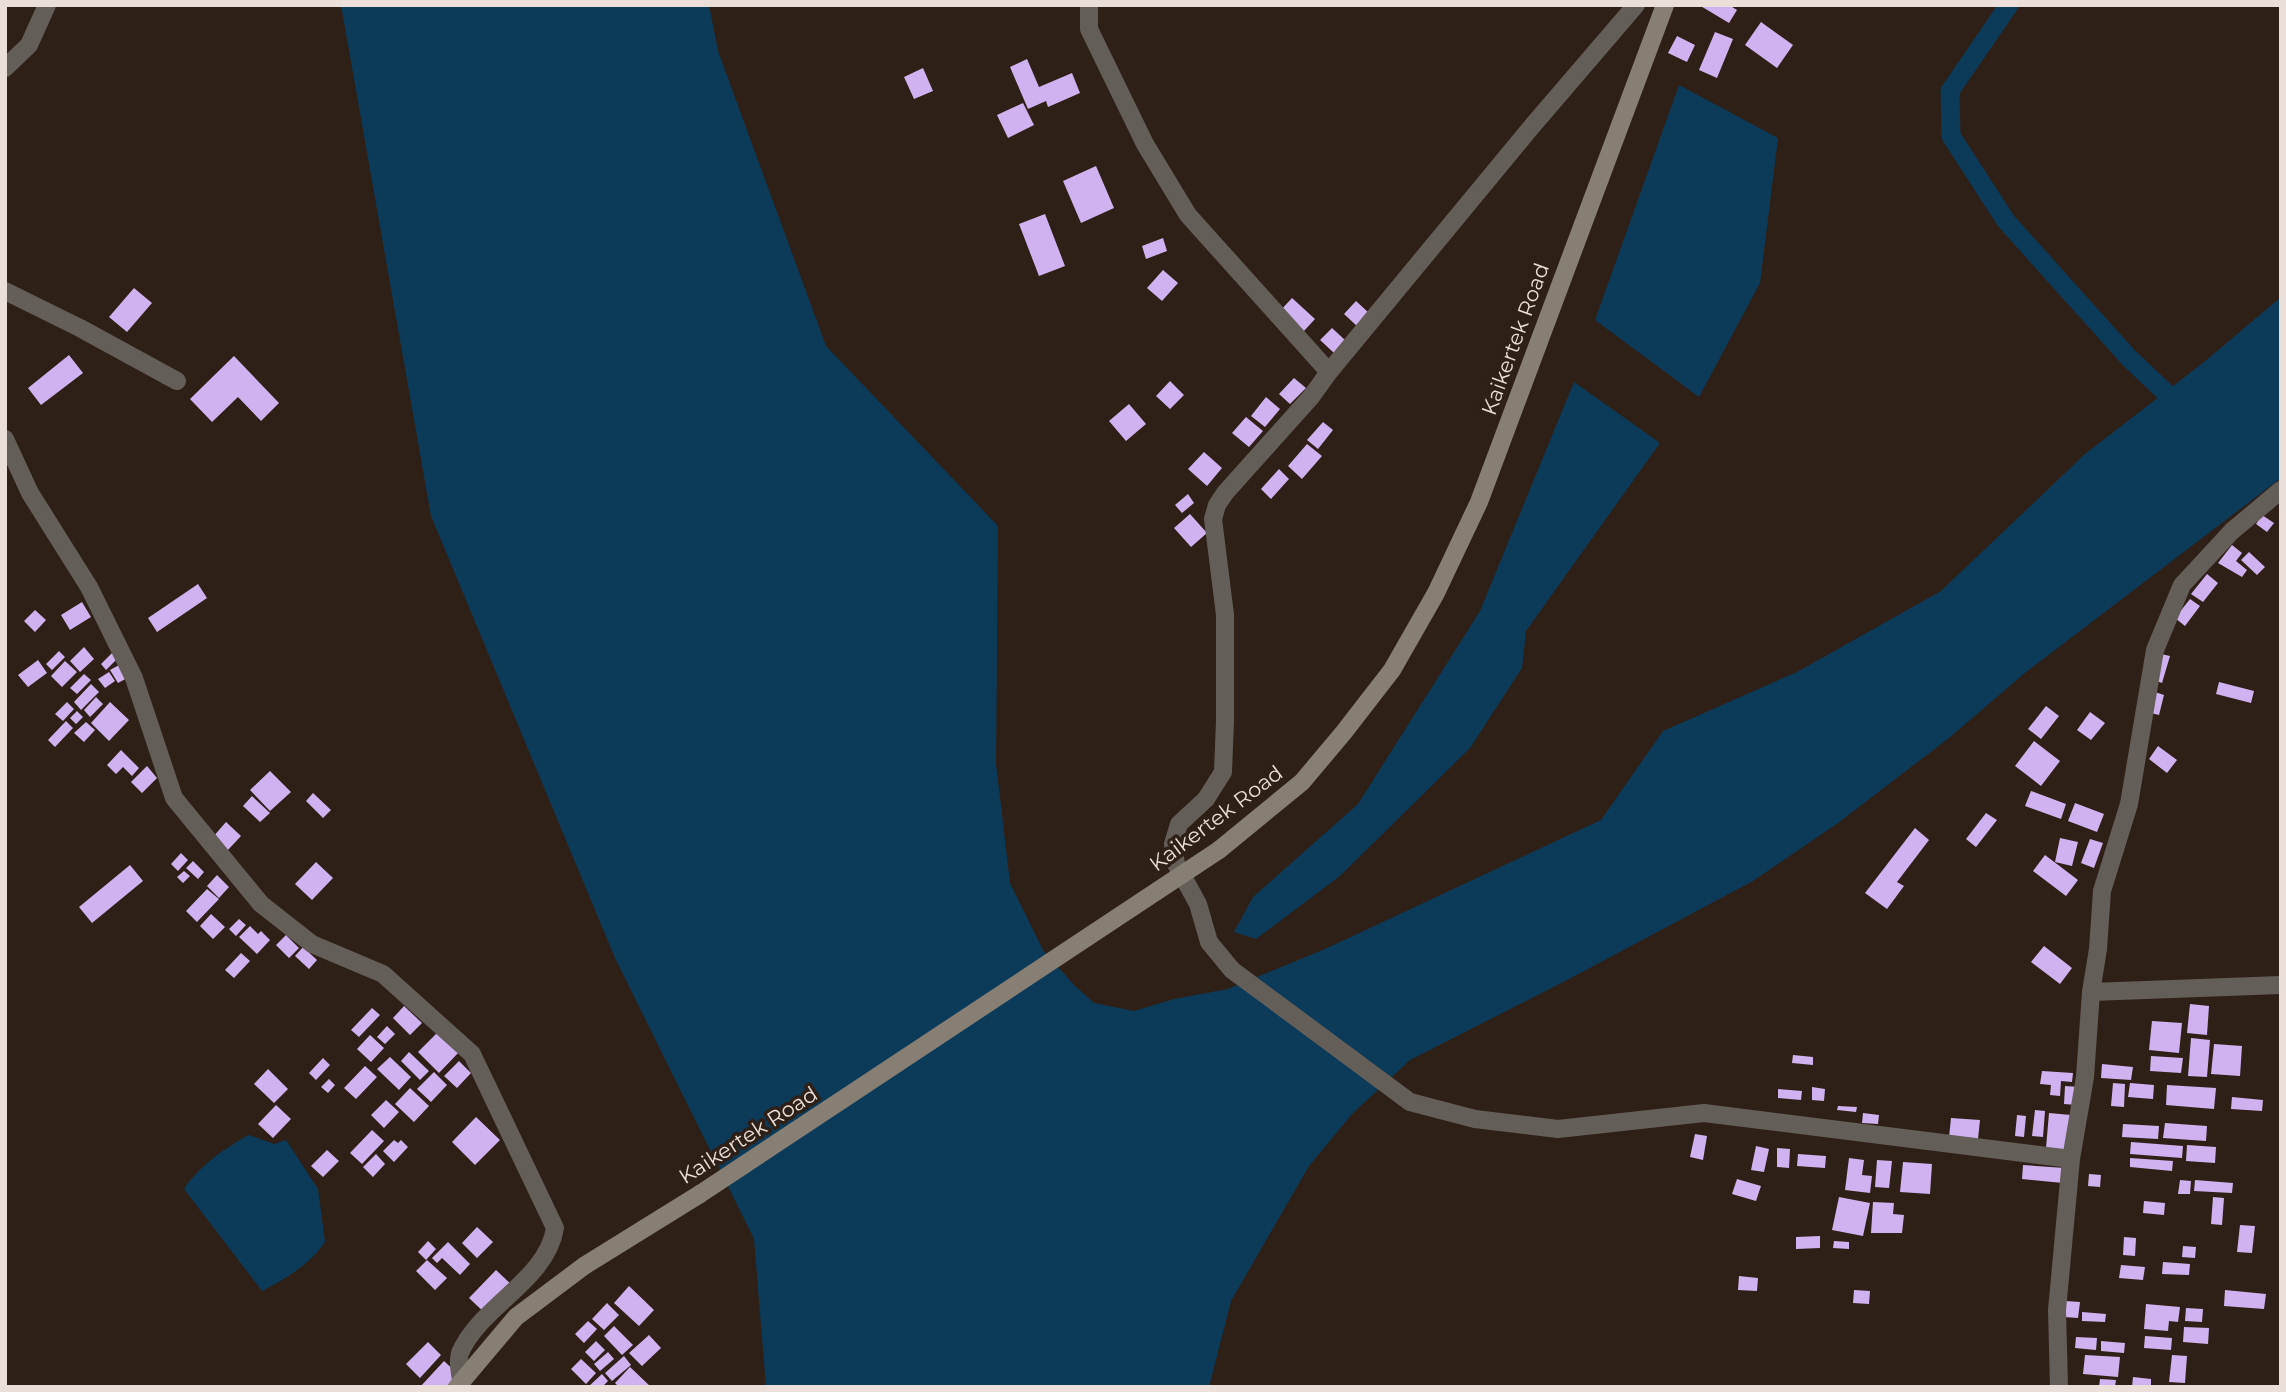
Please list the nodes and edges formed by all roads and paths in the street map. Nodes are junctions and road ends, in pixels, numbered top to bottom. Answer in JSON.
{"nodes":[{"id":1,"x":47,"y":5,"type":"edge"},
{"id":2,"x":1089,"y":5,"type":"edge"},
{"id":3,"x":1636,"y":5,"type":"edge"},
{"id":4,"x":1665,"y":5,"type":"edge"},
{"id":5,"x":5,"y":68,"type":"edge"},
{"id":6,"x":5,"y":291,"type":"edge"},
{"id":7,"x":1329,"y":372,"type":"junction"},
{"id":8,"x":177,"y":381,"type":"dead end"},
{"id":9,"x":5,"y":439,"type":"edge"},
{"id":10,"x":2281,"y":490,"type":"edge"},
{"id":11,"x":2281,"y":985,"type":"edge"},
{"id":12,"x":2091,"y":992,"type":"junction"},
{"id":13,"x":2071,"y":1159,"type":"junction"},
{"id":14,"x":459,"y":1383,"type":"edge"},
{"id":15,"x":2059,"y":1387,"type":"edge"}],
"edges":[{"from":1,"to":5,"type":"street"},
{"from":2,"to":7,"type":"street"},
{"from":3,"to":7,"type":"street"},
{"from":4,"to":14,"type":"main road","name":"Kaikertek Road","bridge":true},
{"from":6,"to":8,"type":"street"},
{"from":7,"to":13,"type":"street"},
{"from":9,"to":14,"type":"street"},
{"from":10,"to":12,"type":"street"},
{"from":11,"to":12,"type":"street"},
{"from":12,"to":13,"type":"street"},
{"from":13,"to":15,"type":"street"}]}
